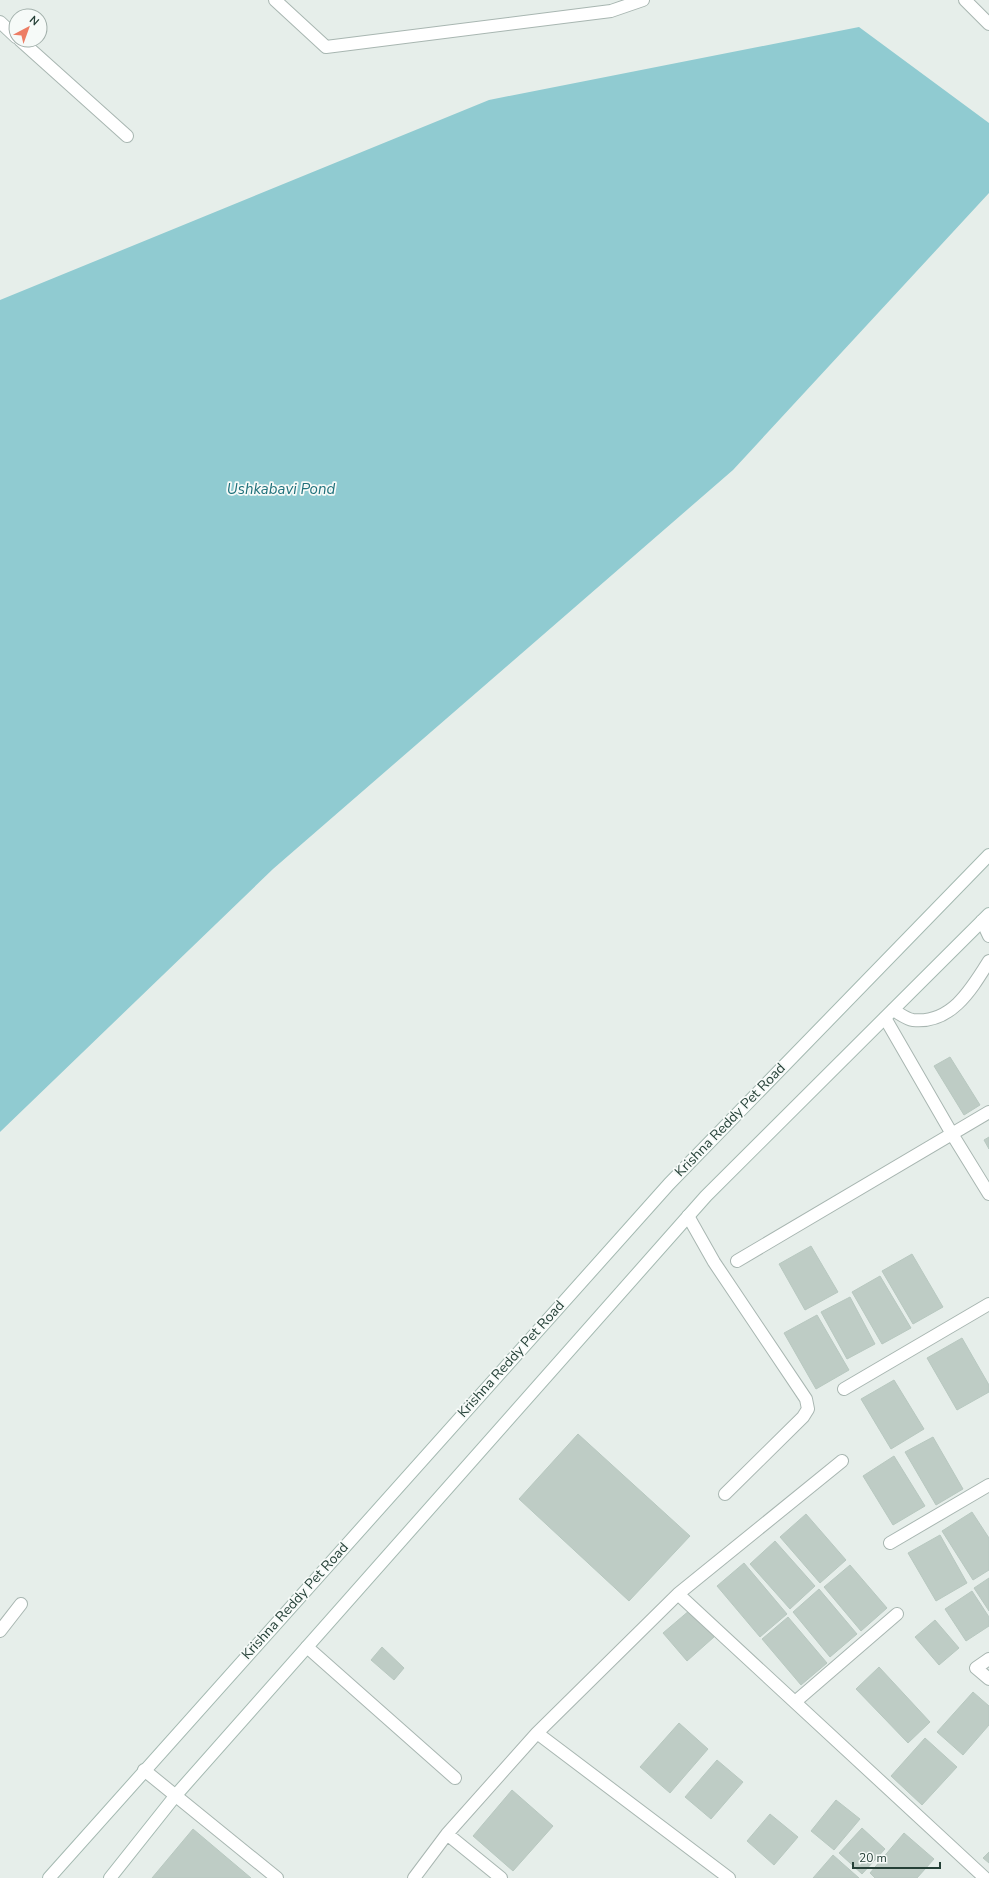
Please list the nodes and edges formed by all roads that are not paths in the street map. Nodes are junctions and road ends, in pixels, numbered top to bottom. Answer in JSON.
{"nodes":[{"id":1,"x":275,"y":0,"type":"edge"},
{"id":2,"x":643,"y":0,"type":"edge"},
{"id":3,"x":965,"y":0,"type":"edge"},
{"id":4,"x":0,"y":22,"type":"edge"},
{"id":5,"x":989,"y":24,"type":"edge"},
{"id":6,"x":8,"y":29,"type":"edge"},
{"id":7,"x":29,"y":48,"type":"edge"},
{"id":8,"x":127,"y":136,"type":"dead end"},
{"id":9,"x":989,"y":854,"type":"edge"},
{"id":10,"x":986,"y":918,"type":"edge"},
{"id":11,"x":989,"y":936,"type":"edge"},
{"id":12,"x":989,"y":961,"type":"edge"},
{"id":13,"x":889,"y":1014,"type":"junction"},
{"id":14,"x":989,"y":1112,"type":"edge"},
{"id":15,"x":952,"y":1134,"type":"junction"},
{"id":16,"x":989,"y":1194,"type":"edge"},
{"id":17,"x":688,"y":1216,"type":"junction"},
{"id":18,"x":737,"y":1261,"type":"dead end"},
{"id":19,"x":989,"y":1304,"type":"edge"},
{"id":20,"x":844,"y":1389,"type":"dead end"},
{"id":21,"x":842,"y":1461,"type":"dead end"},
{"id":22,"x":989,"y":1484,"type":"edge"},
{"id":23,"x":725,"y":1494,"type":"dead end"},
{"id":24,"x":890,"y":1543,"type":"dead end"},
{"id":25,"x":678,"y":1594,"type":"junction"},
{"id":26,"x":21,"y":1604,"type":"dead end"},
{"id":27,"x":897,"y":1614,"type":"dead end"},
{"id":28,"x":0,"y":1631,"type":"edge"},
{"id":29,"x":307,"y":1647,"type":"junction"},
{"id":30,"x":989,"y":1659,"type":"edge"},
{"id":31,"x":989,"y":1679,"type":"edge"},
{"id":32,"x":795,"y":1702,"type":"junction"},
{"id":33,"x":537,"y":1733,"type":"junction"},
{"id":34,"x":144,"y":1770,"type":"junction"},
{"id":35,"x":455,"y":1778,"type":"dead end"},
{"id":36,"x":176,"y":1795,"type":"junction"},
{"id":37,"x":447,"y":1834,"type":"junction"},
{"id":38,"x":49,"y":1878,"type":"edge"},
{"id":39,"x":110,"y":1878,"type":"edge"},
{"id":40,"x":277,"y":1878,"type":"edge"},
{"id":41,"x":414,"y":1878,"type":"edge"},
{"id":42,"x":500,"y":1878,"type":"edge"},
{"id":43,"x":729,"y":1878,"type":"edge"},
{"id":44,"x":985,"y":1878,"type":"edge"}],
"edges":[{"from":1,"to":2,"type":"street"},
{"from":3,"to":5,"type":"street"},
{"from":4,"to":6,"type":"street"},
{"from":7,"to":8,"type":"street"},
{"from":9,"to":34,"type":"street","name":"Krishna Reddy Pet Road"},
{"from":10,"to":11,"type":"street"},
{"from":10,"to":13,"type":"street"},
{"from":12,"to":13,"type":"street"},
{"from":13,"to":15,"type":"street"},
{"from":13,"to":17,"type":"street"},
{"from":14,"to":15,"type":"street"},
{"from":15,"to":16,"type":"street"},
{"from":15,"to":18,"type":"street"},
{"from":17,"to":23,"type":"street"},
{"from":17,"to":29,"type":"street"},
{"from":19,"to":20,"type":"street"},
{"from":21,"to":25,"type":"street"},
{"from":22,"to":24,"type":"street"},
{"from":25,"to":32,"type":"street"},
{"from":25,"to":33,"type":"street"},
{"from":26,"to":28,"type":"street"},
{"from":27,"to":32,"type":"street"},
{"from":29,"to":35,"type":"street"},
{"from":29,"to":36,"type":"street"},
{"from":30,"to":31,"type":"street"},
{"from":32,"to":44,"type":"street"},
{"from":33,"to":37,"type":"street"},
{"from":33,"to":43,"type":"street"},
{"from":34,"to":36,"type":"street"},
{"from":34,"to":38,"type":"street","name":"Krishna Reddy Pet Road"},
{"from":36,"to":39,"type":"street"},
{"from":36,"to":40,"type":"street"},
{"from":37,"to":41,"type":"street"},
{"from":37,"to":42,"type":"street"}]}
